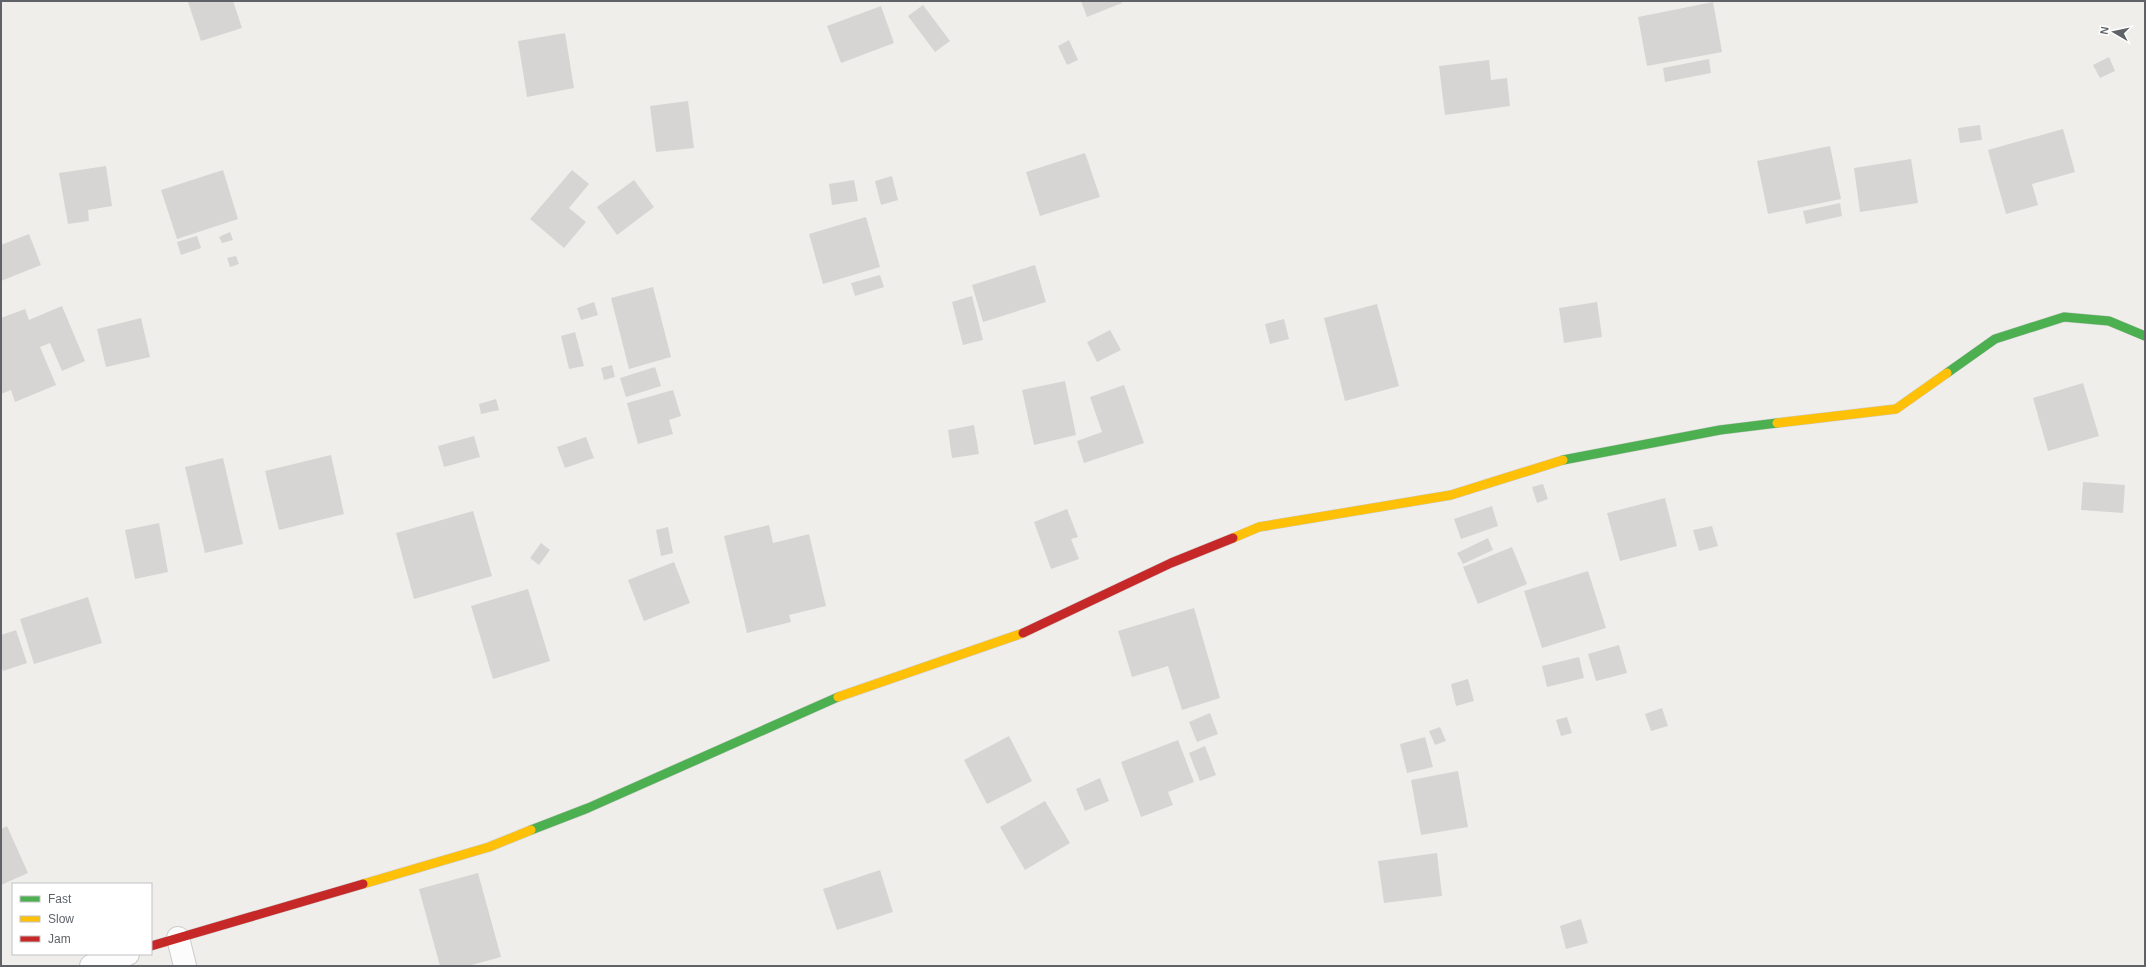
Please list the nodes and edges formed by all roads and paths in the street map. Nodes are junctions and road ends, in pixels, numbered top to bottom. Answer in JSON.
{"nodes":[{"id":1,"x":2145,"y":336,"type":"edge"},
{"id":2,"x":178,"y":938,"type":"junction"},
{"id":3,"x":152,"y":946,"type":"edge"},
{"id":4,"x":125,"y":955,"type":"edge"},
{"id":5,"x":91,"y":966,"type":"edge"},
{"id":6,"x":185,"y":966,"type":"edge"}],
"edges":[{"from":1,"to":2,"type":"street"},
{"from":2,"to":3,"type":"street"},
{"from":2,"to":6,"type":"street"},
{"from":4,"to":5,"type":"street"}]}
